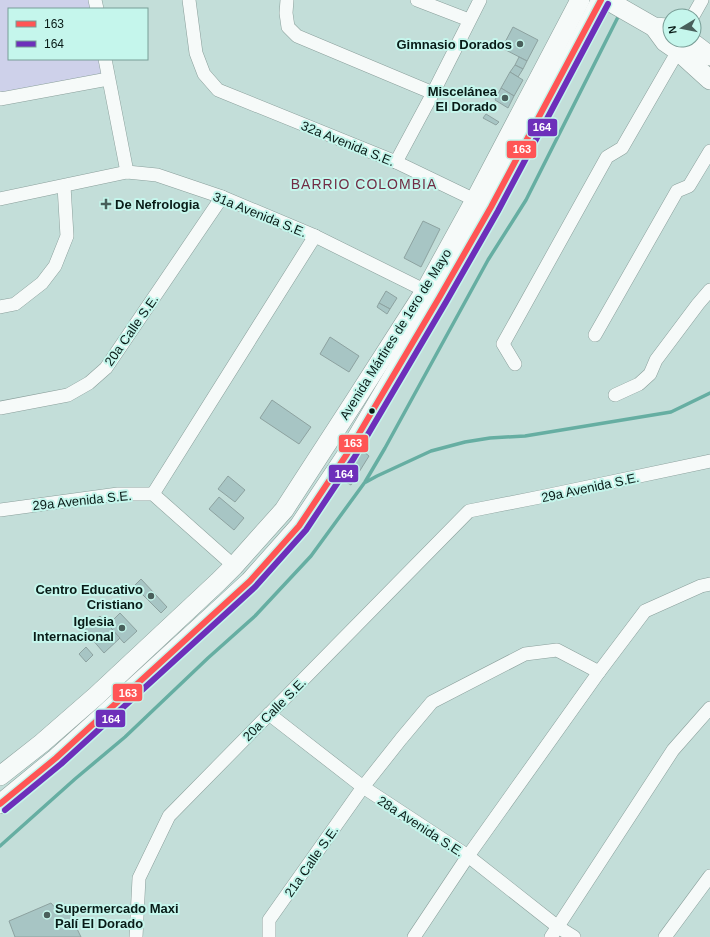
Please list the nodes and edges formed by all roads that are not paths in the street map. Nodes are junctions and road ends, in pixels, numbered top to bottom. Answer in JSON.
{"nodes":[{"id":1,"x":189,"y":0,"type":"edge"},
{"id":2,"x":287,"y":0,"type":"edge"},
{"id":3,"x":417,"y":0,"type":"edge"},
{"id":4,"x":480,"y":0,"type":"edge"},
{"id":5,"x":580,"y":0,"type":"edge"},
{"id":6,"x":620,"y":8,"type":"edge"},
{"id":7,"x":469,"y":20,"type":"junction"},
{"id":8,"x":662,"y":27,"type":"edge"},
{"id":9,"x":683,"y":48,"type":"edge"},
{"id":10,"x":686,"y":48,"type":"edge"},
{"id":11,"x":689,"y":48,"type":"edge"},
{"id":12,"x":710,"y":56,"type":"edge"},
{"id":13,"x":105,"y":60,"type":"edge"},
{"id":14,"x":108,"y":79,"type":"junction"},
{"id":15,"x":710,"y":80,"type":"edge"},
{"id":16,"x":433,"y":93,"type":"junction"},
{"id":17,"x":0,"y":98,"type":"edge"},
{"id":18,"x":710,"y":151,"type":"edge"},
{"id":19,"x":396,"y":162,"type":"junction"},
{"id":20,"x":127,"y":172,"type":"junction"},
{"id":21,"x":64,"y":186,"type":"junction"},
{"id":22,"x":222,"y":197,"type":"junction"},
{"id":23,"x":0,"y":200,"type":"edge"},
{"id":24,"x":475,"y":200,"type":"junction"},
{"id":25,"x":315,"y":236,"type":"junction"},
{"id":26,"x":710,"y":290,"type":"edge"},
{"id":27,"x":432,"y":294,"type":"junction"},
{"id":28,"x":0,"y":307,"type":"edge"},
{"id":29,"x":595,"y":335,"type":"dead end"},
{"id":30,"x":515,"y":364,"type":"dead end"},
{"id":31,"x":615,"y":395,"type":"dead end"},
{"id":32,"x":0,"y":408,"type":"edge"},
{"id":33,"x":710,"y":461,"type":"edge"},
{"id":34,"x":153,"y":494,"type":"junction"},
{"id":35,"x":0,"y":510,"type":"edge"},
{"id":36,"x":469,"y":511,"type":"joint"},
{"id":37,"x":234,"y":566,"type":"junction"},
{"id":38,"x":710,"y":584,"type":"edge"},
{"id":39,"x":599,"y":672,"type":"junction"},
{"id":40,"x":710,"y":708,"type":"edge"},
{"id":41,"x":269,"y":714,"type":"junction"},
{"id":42,"x":42,"y":743,"type":"junction"},
{"id":43,"x":56,"y":758,"type":"junction"},
{"id":44,"x":0,"y":776,"type":"edge"},
{"id":45,"x":363,"y":787,"type":"junction"},
{"id":46,"x":0,"y":804,"type":"edge"},
{"id":47,"x":468,"y":856,"type":"junction"},
{"id":48,"x":710,"y":876,"type":"edge"},
{"id":49,"x":554,"y":932,"type":"edge"},
{"id":50,"x":136,"y":937,"type":"edge"},
{"id":51,"x":269,"y":937,"type":"edge"},
{"id":52,"x":414,"y":937,"type":"edge"},
{"id":53,"x":574,"y":937,"type":"edge"},
{"id":54,"x":665,"y":937,"type":"edge"}],
"edges":[{"from":1,"to":19,"type":"street","name":"32a Avenida S.E."},
{"from":2,"to":16,"type":"street"},
{"from":3,"to":7,"type":"street"},
{"from":4,"to":7,"type":"street"},
{"from":5,"to":24,"type":"main road","name":"Avenida Mártires de 1ero de Mayo"},
{"from":6,"to":8,"type":"main road"},
{"from":6,"to":27,"type":"main road","name":"Avenida Mártires de 1ero de Mayo"},
{"from":7,"to":16,"type":"street"},
{"from":9,"to":30,"type":"street"},
{"from":10,"to":15,"type":"main road"},
{"from":11,"to":12,"type":"main road"},
{"from":13,"to":14,"type":"street"},
{"from":14,"to":17,"type":"street"},
{"from":14,"to":20,"type":"street"},
{"from":16,"to":19,"type":"street"},
{"from":18,"to":29,"type":"street"},
{"from":19,"to":24,"type":"street","name":"32a Avenida S.E."},
{"from":20,"to":21,"type":"street","name":"31a Avenida S.E."},
{"from":20,"to":22,"type":"street","name":"31a Avenida S.E."},
{"from":21,"to":23,"type":"street","name":"31a Avenida S.E."},
{"from":21,"to":28,"type":"street"},
{"from":22,"to":25,"type":"street","name":"31a Avenida S.E."},
{"from":22,"to":32,"type":"street","name":"20a Calle S.E."},
{"from":24,"to":27,"type":"main road","name":"Avenida Mártires de 1ero de Mayo"},
{"from":25,"to":27,"type":"street","name":"31a Avenida S.E."},
{"from":25,"to":34,"type":"street"},
{"from":26,"to":31,"type":"street"},
{"from":27,"to":37,"type":"main road","name":"Avenida Mártires de 1ero de Mayo"},
{"from":27,"to":43,"type":"main road","name":"Avenida Mártires de 1ero de Mayo"},
{"from":33,"to":36,"type":"street","name":"29a Avenida S.E."},
{"from":34,"to":35,"type":"street","name":"29a Avenida S.E."},
{"from":34,"to":37,"type":"street"},
{"from":36,"to":41,"type":"street","name":"20a Calle S.E."},
{"from":37,"to":42,"type":"main road","name":"Avenida Mártires de 1ero de Mayo"},
{"from":38,"to":39,"type":"street"},
{"from":39,"to":45,"type":"street","name":"21a Calle S.E."},
{"from":39,"to":47,"type":"street"},
{"from":40,"to":49,"type":"street"},
{"from":41,"to":45,"type":"street","name":"28a Avenida S.E."},
{"from":41,"to":50,"type":"street","name":"20a Calle S.E."},
{"from":42,"to":43,"type":"main road"},
{"from":42,"to":44,"type":"main road","name":"Avenida Mártires de 1ero de Mayo"},
{"from":43,"to":46,"type":"main road","name":"Avenida Mártires de 1ero de Mayo"},
{"from":45,"to":47,"type":"street","name":"28a Avenida S.E."},
{"from":45,"to":51,"type":"street","name":"21a Calle S.E."},
{"from":47,"to":49,"type":"street","name":"28a Avenida S.E."},
{"from":47,"to":52,"type":"street"},
{"from":48,"to":54,"type":"street"},
{"from":49,"to":53,"type":"street","name":"28a Avenida S.E."}]}
